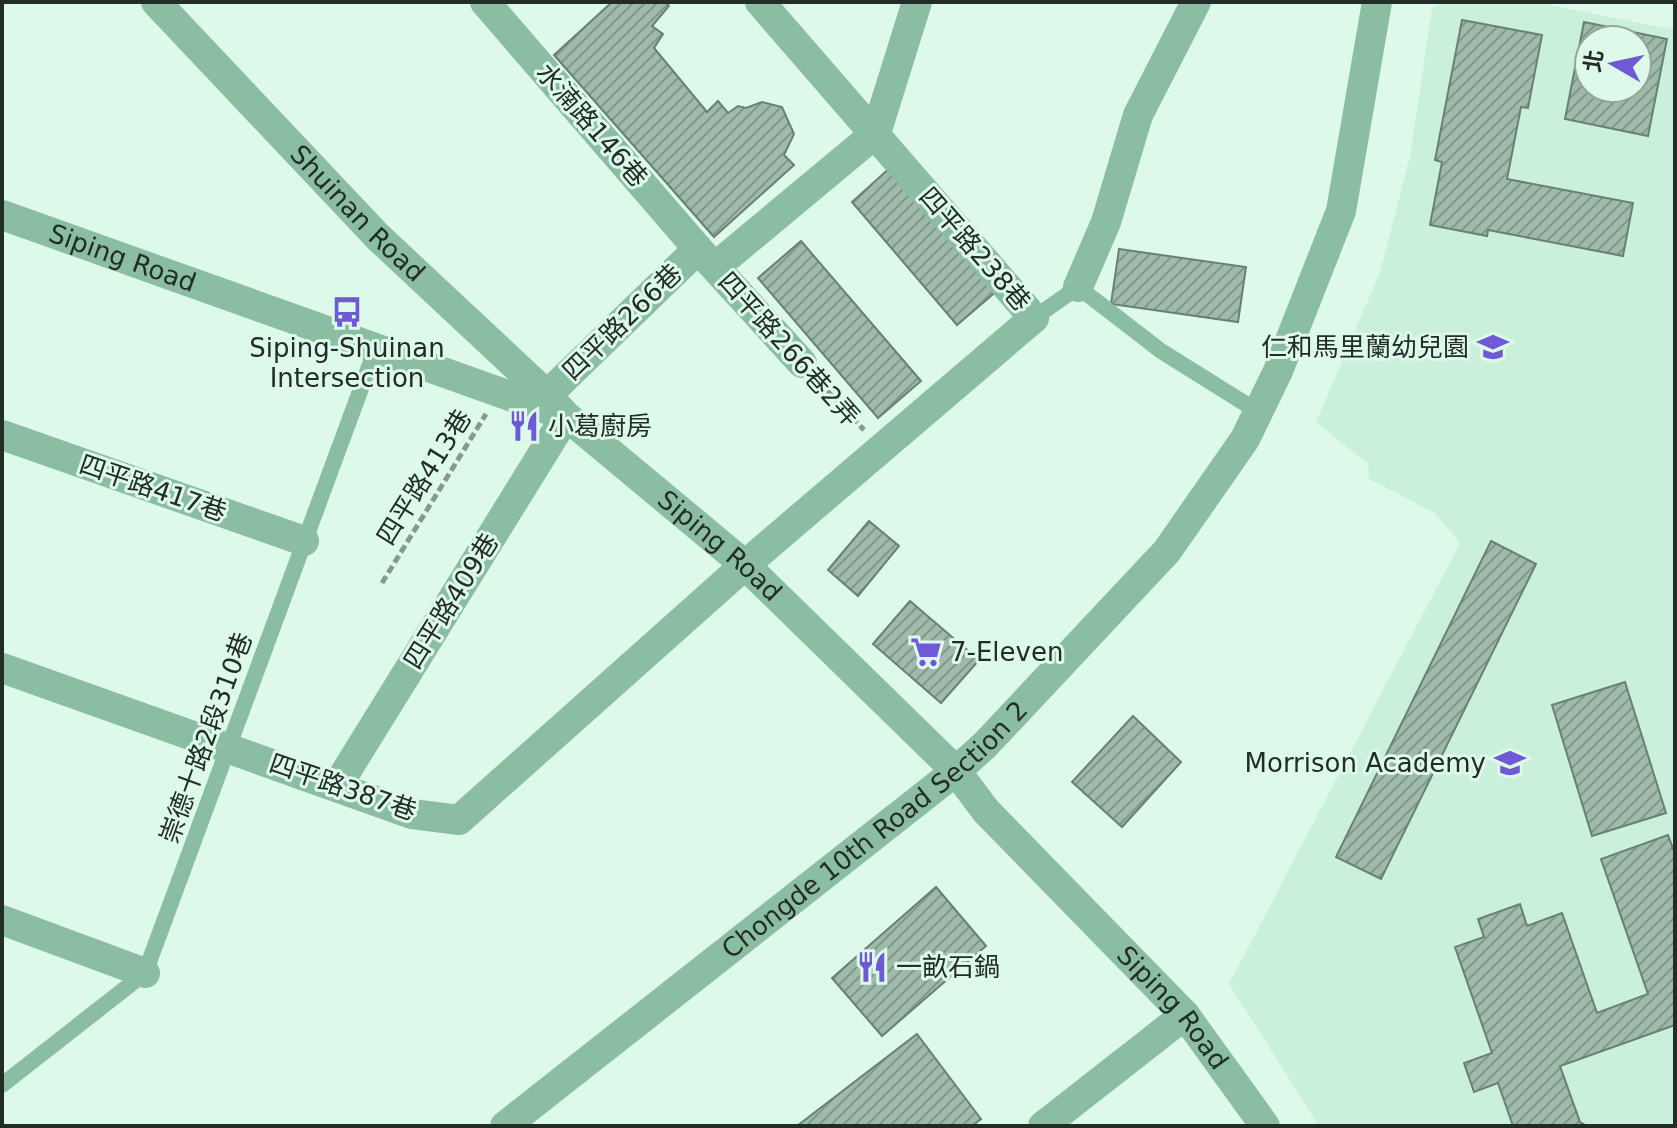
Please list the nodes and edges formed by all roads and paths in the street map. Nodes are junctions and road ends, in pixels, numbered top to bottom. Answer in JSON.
{"nodes":[{"id":1,"x":485,"y":2,"type":"edge"},
{"id":2,"x":760,"y":2,"type":"edge"},
{"id":3,"x":917,"y":2,"type":"edge"},
{"id":4,"x":1196,"y":2,"type":"edge"},
{"id":5,"x":1377,"y":2,"type":"edge"},
{"id":6,"x":176,"y":9,"type":"edge"},
{"id":7,"x":876,"y":133,"type":"junction"},
{"id":8,"x":2,"y":215,"type":"edge"},
{"id":9,"x":706,"y":258,"type":"junction"},
{"id":10,"x":1078,"y":287,"type":"junction"},
{"id":11,"x":1034,"y":318,"type":"junction"},
{"id":12,"x":376,"y":348,"type":"junction"},
{"id":13,"x":802,"y":363,"type":"joint"},
{"id":14,"x":499,"y":392,"type":"junction"},
{"id":15,"x":556,"y":406,"type":"junction"},
{"id":16,"x":1257,"y":411,"type":"junction"},
{"id":17,"x":2,"y":435,"type":"edge"},
{"id":18,"x":881,"y":449,"type":"junction"},
{"id":19,"x":304,"y":541,"type":"junction"},
{"id":20,"x":745,"y":565,"type":"junction"},
{"id":21,"x":382,"y":583,"type":"dead end"},
{"id":22,"x":2,"y":668,"type":"edge"},
{"id":23,"x":228,"y":747,"type":"junction"},
{"id":24,"x":956,"y":771,"type":"junction"},
{"id":25,"x":337,"y":786,"type":"junction"},
{"id":26,"x":2,"y":920,"type":"edge"},
{"id":27,"x":145,"y":973,"type":"junction"},
{"id":28,"x":1185,"y":1015,"type":"junction"},
{"id":29,"x":2,"y":1085,"type":"edge"},
{"id":30,"x":505,"y":1126,"type":"edge"},
{"id":31,"x":1043,"y":1126,"type":"edge"},
{"id":32,"x":1265,"y":1126,"type":"edge"}],
"edges":[{"from":1,"to":9,"type":"street","name":"水湳路146巷"},
{"from":2,"to":7,"type":"street","name":"四平路238巷"},
{"from":3,"to":7,"type":"street"},
{"from":4,"to":10,"type":"street"},
{"from":5,"to":16,"type":"street","name":"Chongde 10th Road Section 2"},
{"from":6,"to":15,"type":"street","name":"Shuinan Road"},
{"from":7,"to":9,"type":"street","name":"四平路266巷"},
{"from":7,"to":11,"type":"street","name":"四平路238巷"},
{"from":8,"to":12,"type":"street","name":"Siping Road"},
{"from":9,"to":13,"type":"street","name":"四平路266巷2弄"},
{"from":9,"to":15,"type":"street","name":"四平路266巷"},
{"from":10,"to":11,"type":"lane"},
{"from":10,"to":16,"type":"lane"},
{"from":11,"to":18,"type":"street","name":"四平路238巷"},
{"from":12,"to":14,"type":"street","name":"Siping Road"},
{"from":12,"to":19,"type":"lane","name":"崇德十路2段310巷"},
{"from":13,"to":18,"type":"path","name":"四平路266巷2弄"},
{"from":14,"to":15,"type":"street","name":"Siping Road"},
{"from":14,"to":21,"type":"path","name":"四平路413巷"},
{"from":15,"to":20,"type":"street","name":"Siping Road"},
{"from":15,"to":25,"type":"street","name":"四平路409巷"},
{"from":16,"to":24,"type":"street","name":"Chongde 10th Road Section 2"},
{"from":17,"to":19,"type":"street","name":"四平路417巷"},
{"from":18,"to":20,"type":"street","name":"四平路238巷"},
{"from":19,"to":23,"type":"lane","name":"崇德十路2段310巷"},
{"from":20,"to":24,"type":"street","name":"Siping Road"},
{"from":20,"to":25,"type":"street","name":"四平路387巷"},
{"from":22,"to":23,"type":"street","name":"四平路387巷"},
{"from":23,"to":25,"type":"street","name":"四平路387巷"},
{"from":23,"to":27,"type":"lane","name":"崇德十路2段310巷"},
{"from":24,"to":28,"type":"street","name":"Siping Road"},
{"from":24,"to":30,"type":"street","name":"Chongde 10th Road Section 2"},
{"from":26,"to":27,"type":"street"},
{"from":27,"to":29,"type":"lane"},
{"from":28,"to":31,"type":"street"},
{"from":28,"to":32,"type":"street","name":"Siping Road"}]}
